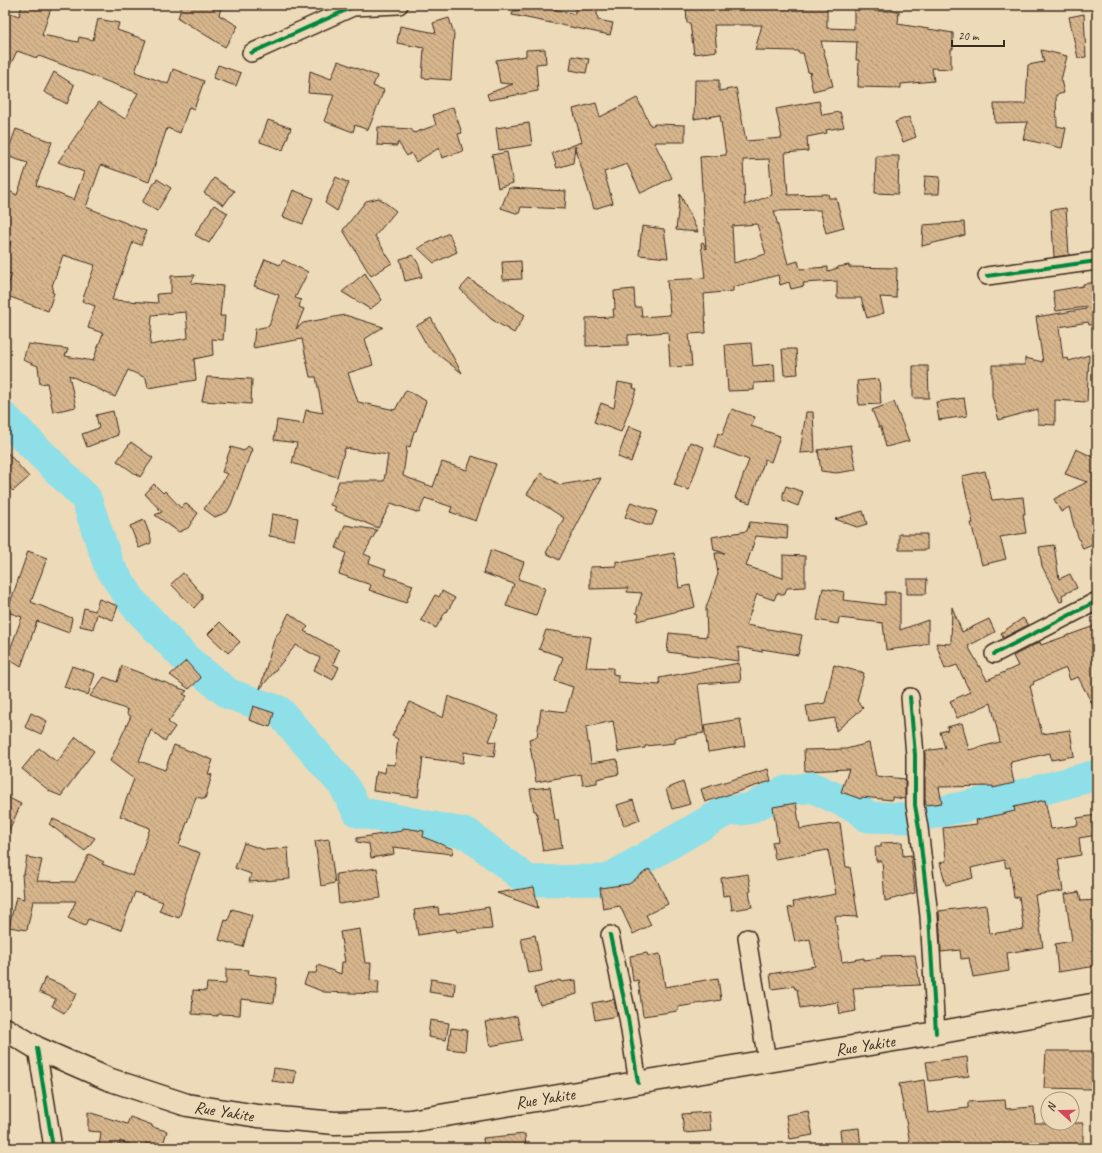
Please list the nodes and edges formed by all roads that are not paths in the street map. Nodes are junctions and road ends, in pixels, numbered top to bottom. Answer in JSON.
{"nodes":[{"id":1,"x":399,"y":5,"type":"edge"},
{"id":2,"x":252,"y":53,"type":"dead end"},
{"id":3,"x":1097,"y":261,"type":"edge"},
{"id":4,"x":987,"y":276,"type":"dead end"},
{"id":5,"x":1097,"y":601,"type":"edge"},
{"id":6,"x":994,"y":654,"type":"dead end"},
{"id":7,"x":910,"y":697,"type":"dead end"},
{"id":8,"x":610,"y":935,"type":"dead end"},
{"id":9,"x":747,"y":938,"type":"dead end"},
{"id":10,"x":1097,"y":1004,"type":"edge"},
{"id":11,"x":5,"y":1029,"type":"edge"},
{"id":12,"x":936,"y":1033,"type":"junction"},
{"id":13,"x":37,"y":1048,"type":"junction"},
{"id":14,"x":767,"y":1061,"type":"junction"},
{"id":15,"x":638,"y":1083,"type":"junction"},
{"id":16,"x":53,"y":1148,"type":"edge"}],
"edges":[{"from":1,"to":2,"type":"street"},
{"from":3,"to":4,"type":"street"},
{"from":5,"to":6,"type":"street"},
{"from":7,"to":12,"type":"street"},
{"from":8,"to":15,"type":"street"},
{"from":9,"to":14,"type":"street"},
{"from":10,"to":12,"type":"main road","name":"Rue Yakite"},
{"from":11,"to":13,"type":"main road","name":"Rue Yakite"},
{"from":12,"to":14,"type":"main road","name":"Rue Yakite"},
{"from":13,"to":15,"type":"main road","name":"Rue Yakite"},
{"from":13,"to":16,"type":"street"},
{"from":14,"to":15,"type":"main road","name":"Rue Yakite"}]}
